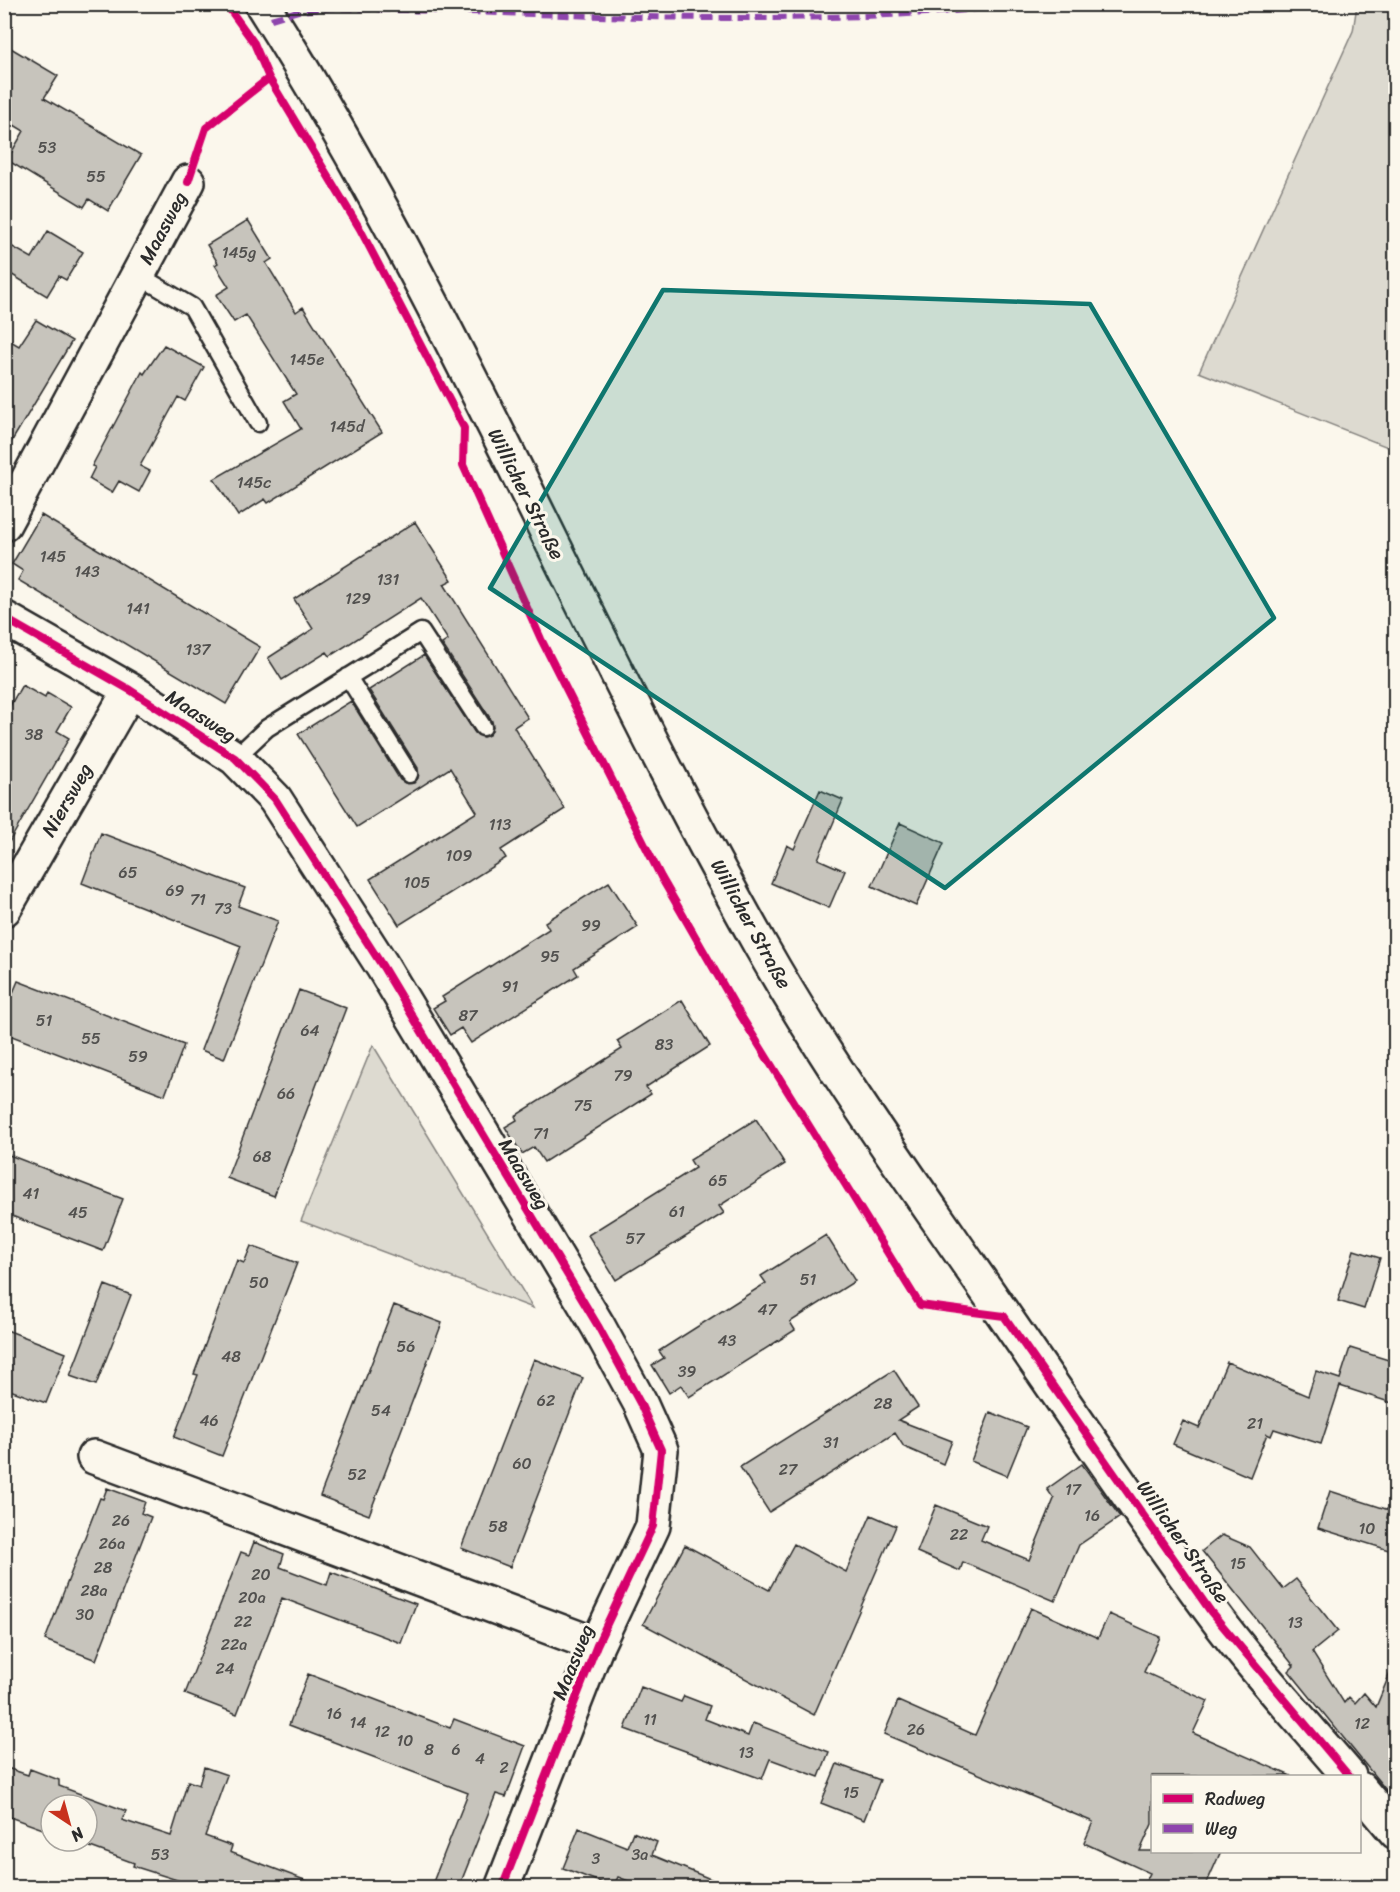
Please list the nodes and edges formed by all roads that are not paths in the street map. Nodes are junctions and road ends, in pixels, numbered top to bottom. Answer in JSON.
{"nodes":[{"id":1,"x":262,"y":4,"type":"edge"},
{"id":2,"x":188,"y":182,"type":"dead end"},
{"id":3,"x":138,"y":275,"type":"junction"},
{"id":4,"x":258,"y":423,"type":"dead end"},
{"id":5,"x":4,"y":524,"type":"edge"},
{"id":6,"x":4,"y":618,"type":"edge"},
{"id":7,"x":348,"y":677,"type":"junction"},
{"id":8,"x":130,"y":690,"type":"junction"},
{"id":9,"x":483,"y":727,"type":"dead end"},
{"id":10,"x":235,"y":758,"type":"junction"},
{"id":11,"x":409,"y":774,"type":"dead end"},
{"id":12,"x":4,"y":909,"type":"edge"},
{"id":13,"x":94,"y":1457,"type":"dead end"},
{"id":14,"x":597,"y":1645,"type":"junction"},
{"id":15,"x":1348,"y":1775,"type":"edge"},
{"id":16,"x":1361,"y":1791,"type":"edge"},
{"id":17,"x":1395,"y":1832,"type":"edge"},
{"id":18,"x":502,"y":1887,"type":"edge"}],
"edges":[{"from":1,"to":15,"type":"street","name":"Willicher Straße"},
{"from":2,"to":3,"type":"street","name":"Maasweg"},
{"from":3,"to":4,"type":"lane","name":"Maasweg"},
{"from":3,"to":5,"type":"street","name":"Maasweg"},
{"from":6,"to":8,"type":"street","name":"Maasweg"},
{"from":7,"to":9,"type":"lane"},
{"from":7,"to":10,"type":"lane"},
{"from":7,"to":11,"type":"lane"},
{"from":8,"to":10,"type":"street","name":"Maasweg"},
{"from":8,"to":12,"type":"street","name":"Niersweg"},
{"from":10,"to":14,"type":"street","name":"Maasweg"},
{"from":13,"to":14,"type":"street","name":"Maasweg"},
{"from":14,"to":18,"type":"street","name":"Maasweg"},
{"from":16,"to":17,"type":"street"}]}
